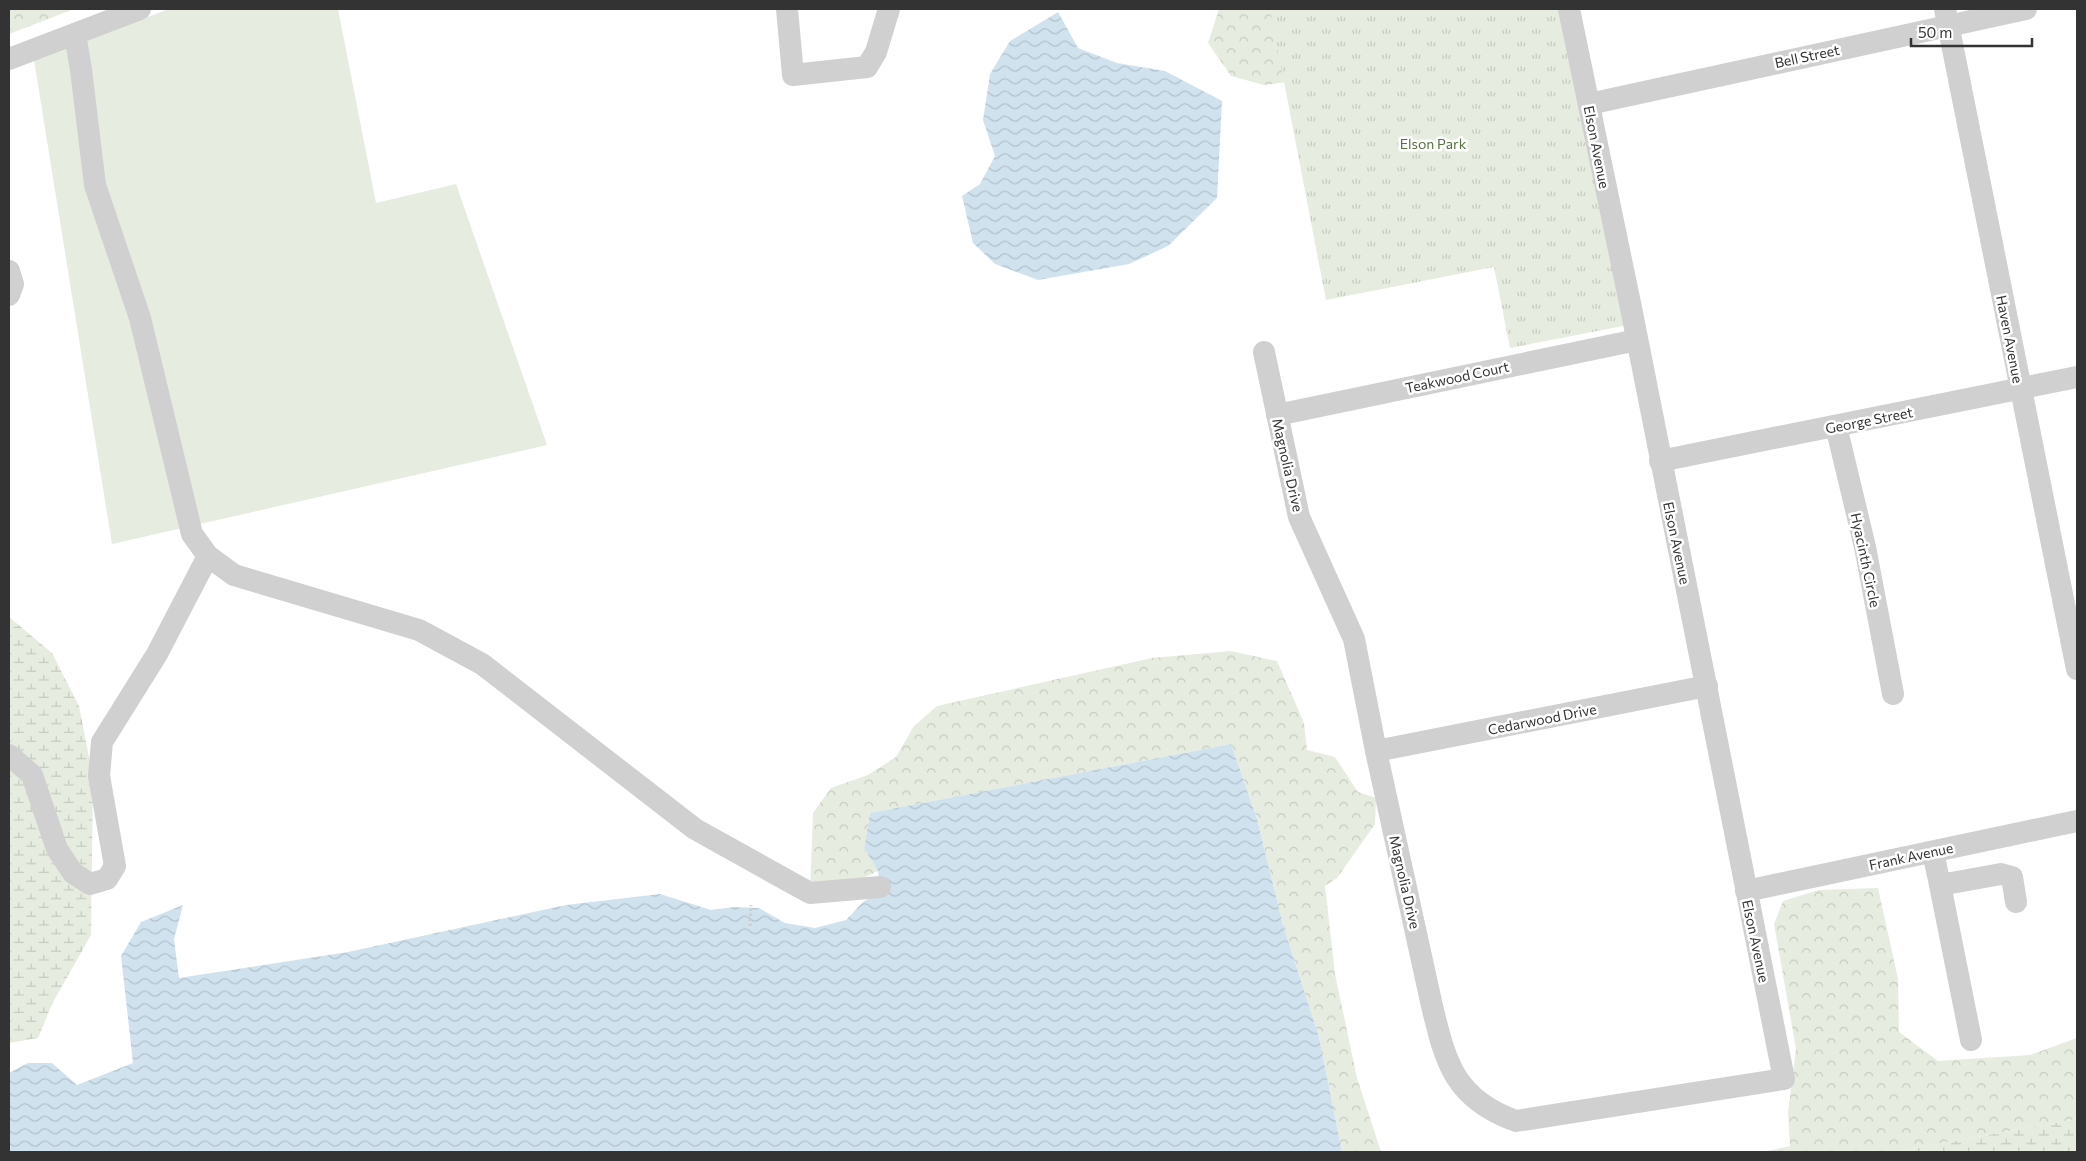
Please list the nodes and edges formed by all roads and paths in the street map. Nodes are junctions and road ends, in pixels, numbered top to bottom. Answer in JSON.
{"nodes":[{"id":1,"x":140,"y":9,"type":"edge"},
{"id":2,"x":787,"y":9,"type":"edge"},
{"id":3,"x":889,"y":9,"type":"edge"},
{"id":4,"x":1569,"y":9,"type":"edge"},
{"id":5,"x":2026,"y":9,"type":"edge"},
{"id":6,"x":1946,"y":17,"type":"edge"},
{"id":7,"x":75,"y":34,"type":"junction"},
{"id":8,"x":9,"y":59,"type":"edge"},
{"id":9,"x":1589,"y":104,"type":"junction"},
{"id":10,"x":9,"y":271,"type":"edge"},
{"id":11,"x":9,"y":295,"type":"edge"},
{"id":12,"x":1637,"y":340,"type":"junction"},
{"id":13,"x":1264,"y":352,"type":"dead end"},
{"id":14,"x":2077,"y":377,"type":"edge"},
{"id":15,"x":2020,"y":389,"type":"junction"},
{"id":16,"x":1277,"y":414,"type":"junction"},
{"id":17,"x":1836,"y":426,"type":"junction"},
{"id":18,"x":1660,"y":461,"type":"junction"},
{"id":19,"x":208,"y":556,"type":"junction"},
{"id":20,"x":2077,"y":668,"type":"edge"},
{"id":21,"x":1706,"y":686,"type":"junction"},
{"id":22,"x":1893,"y":694,"type":"dead end"},
{"id":23,"x":1376,"y":752,"type":"junction"},
{"id":24,"x":9,"y":755,"type":"edge"},
{"id":25,"x":2077,"y":821,"type":"edge"},
{"id":26,"x":1933,"y":852,"type":"junction"},
{"id":27,"x":1940,"y":885,"type":"junction"},
{"id":28,"x":880,"y":887,"type":"dead end"},
{"id":29,"x":1746,"y":891,"type":"junction"},
{"id":30,"x":2016,"y":902,"type":"dead end"},
{"id":31,"x":751,"y":905,"type":"dead end"},
{"id":32,"x":750,"y":926,"type":"dead end"},
{"id":33,"x":1971,"y":1040,"type":"dead end"},
{"id":34,"x":1784,"y":1079,"type":"joint"}],
"edges":[{"from":1,"to":7,"type":"street"},
{"from":2,"to":3,"type":"street"},
{"from":4,"to":9,"type":"street","name":"Elson Avenue"},
{"from":5,"to":6,"type":"street","name":"Bell Street"},
{"from":6,"to":9,"type":"street","name":"Bell Street"},
{"from":6,"to":15,"type":"street","name":"Haven Avenue"},
{"from":7,"to":8,"type":"street"},
{"from":7,"to":19,"type":"street"},
{"from":9,"to":12,"type":"street","name":"Elson Avenue"},
{"from":10,"to":11,"type":"street"},
{"from":12,"to":16,"type":"street","name":"Teakwood Court"},
{"from":12,"to":18,"type":"street","name":"Elson Avenue"},
{"from":13,"to":16,"type":"street","name":"Magnolia Drive"},
{"from":14,"to":15,"type":"street","name":"George Street"},
{"from":15,"to":17,"type":"street","name":"George Street"},
{"from":15,"to":20,"type":"street","name":"Haven Avenue"},
{"from":16,"to":23,"type":"street","name":"Magnolia Drive"},
{"from":17,"to":18,"type":"street","name":"George Street"},
{"from":17,"to":22,"type":"street","name":"Hyacinth Circle"},
{"from":18,"to":21,"type":"street","name":"Elson Avenue"},
{"from":19,"to":24,"type":"street"},
{"from":19,"to":28,"type":"street"},
{"from":21,"to":23,"type":"street","name":"Cedarwood Drive"},
{"from":21,"to":29,"type":"street","name":"Elson Avenue"},
{"from":23,"to":34,"type":"street","name":"Magnolia Drive"},
{"from":25,"to":26,"type":"street","name":"Frank Avenue"},
{"from":26,"to":27,"type":"street"},
{"from":26,"to":29,"type":"street","name":"Frank Avenue"},
{"from":27,"to":30,"type":"street"},
{"from":27,"to":33,"type":"street"},
{"from":29,"to":34,"type":"street","name":"Elson Avenue"},
{"from":31,"to":32,"type":"path"}]}
